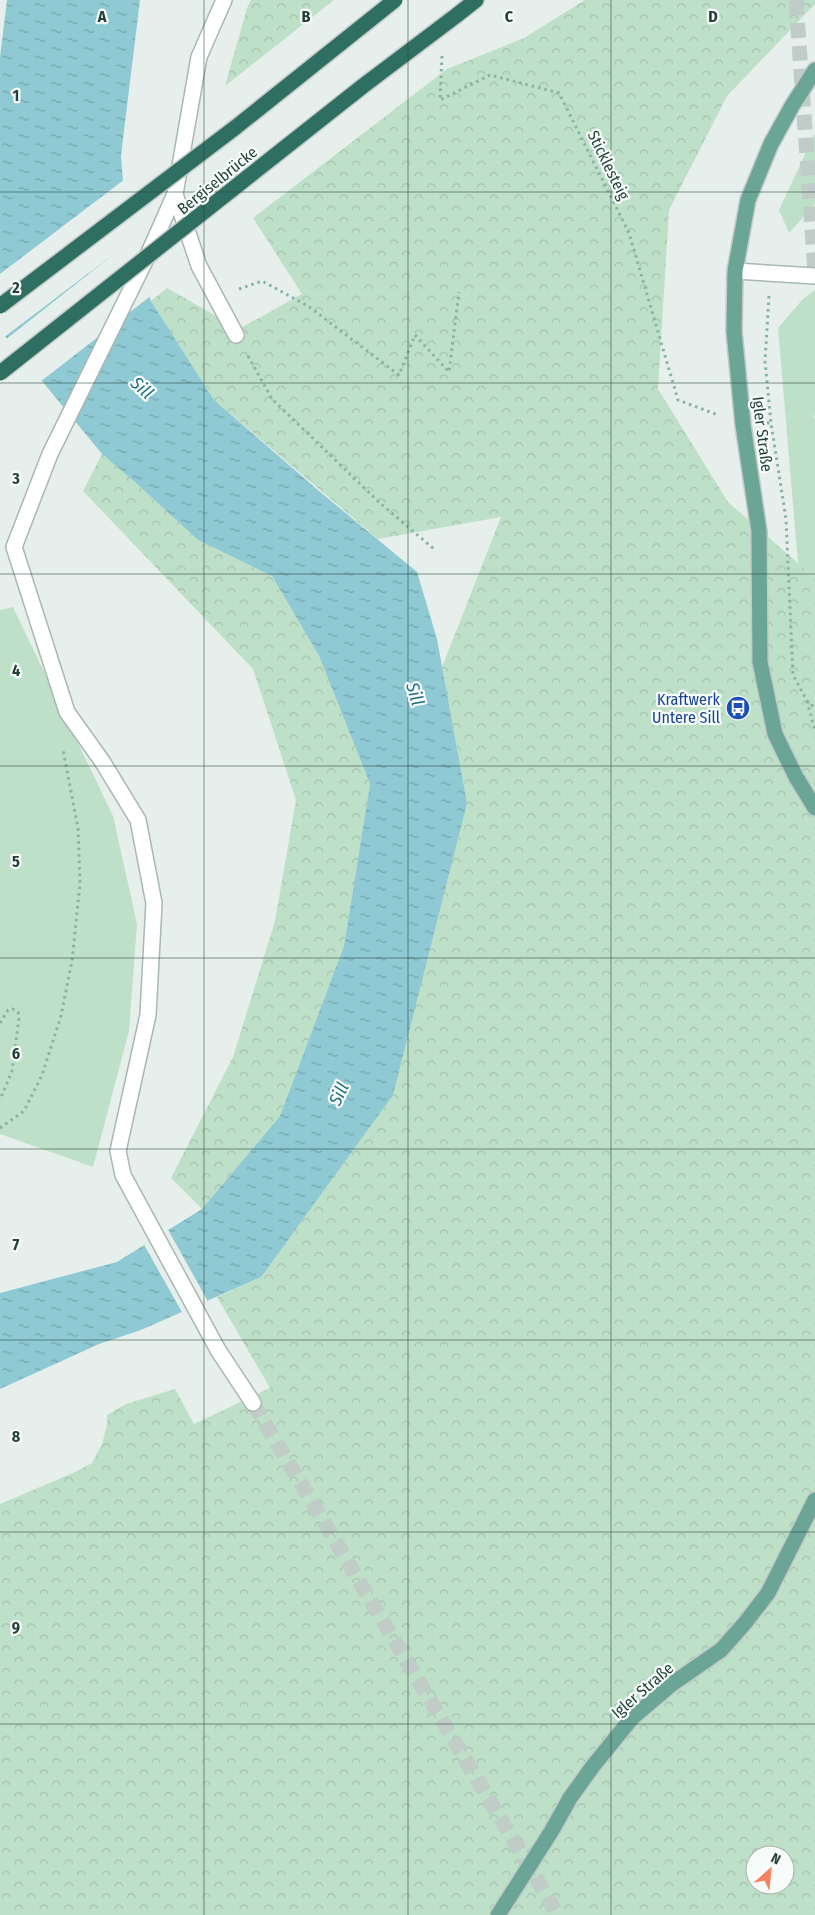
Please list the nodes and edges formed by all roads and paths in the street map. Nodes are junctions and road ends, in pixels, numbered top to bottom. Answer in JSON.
{"nodes":[{"id":1,"x":224,"y":0,"type":"edge"},
{"id":2,"x":395,"y":0,"type":"edge"},
{"id":3,"x":476,"y":0,"type":"edge"},
{"id":4,"x":443,"y":50,"type":"dead end"},
{"id":5,"x":815,"y":70,"type":"edge"},
{"id":6,"x":175,"y":194,"type":"junction"},
{"id":7,"x":735,"y":272,"type":"junction"},
{"id":8,"x":770,"y":274,"type":"junction"},
{"id":9,"x":815,"y":276,"type":"edge"},
{"id":10,"x":262,"y":281,"type":"dead end"},
{"id":11,"x":459,"y":292,"type":"dead end"},
{"id":12,"x":0,"y":306,"type":"edge"},
{"id":13,"x":236,"y":335,"type":"joint"},
{"id":14,"x":0,"y":373,"type":"edge"},
{"id":15,"x":771,"y":423,"type":"dead end"},
{"id":16,"x":743,"y":424,"type":"junction"},
{"id":17,"x":434,"y":549,"type":"dead end"},
{"id":18,"x":793,"y":675,"type":"dead end"},
{"id":19,"x":807,"y":701,"type":"junction"},
{"id":20,"x":815,"y":708,"type":"edge"},
{"id":21,"x":67,"y":712,"type":"junction"},
{"id":22,"x":815,"y":731,"type":"edge"},
{"id":23,"x":815,"y":808,"type":"edge"},
{"id":24,"x":0,"y":1024,"type":"edge"},
{"id":25,"x":0,"y":1100,"type":"edge"},
{"id":26,"x":0,"y":1128,"type":"edge"},
{"id":27,"x":254,"y":1404,"type":"tunnel mouth"},
{"id":28,"x":815,"y":1500,"type":"edge"},
{"id":29,"x":498,"y":1915,"type":"edge"}],
"edges":[{"from":1,"to":6,"type":"lane"},
{"from":2,"to":12,"type":"highway","name":"Bergiselbrücke","bridge":true},
{"from":3,"to":14,"type":"highway","name":"Bergiselbrücke","bridge":true},
{"from":4,"to":16,"type":"path","name":"Sticklesteig"},
{"from":5,"to":7,"type":"main road","name":"Igler Straße"},
{"from":6,"to":13,"type":"lane"},
{"from":6,"to":21,"type":"lane"},
{"from":7,"to":8,"type":"lane"},
{"from":7,"to":16,"type":"main road","name":"Igler Straße"},
{"from":8,"to":9,"type":"lane"},
{"from":8,"to":15,"type":"path"},
{"from":10,"to":11,"type":"path"},
{"from":13,"to":17,"type":"path"},
{"from":16,"to":23,"type":"main road","name":"Igler Straße"},
{"from":18,"to":19,"type":"path"},
{"from":19,"to":20,"type":"path"},
{"from":19,"to":22,"type":"path"},
{"from":21,"to":26,"type":"path"},
{"from":21,"to":27,"type":"lane"},
{"from":24,"to":25,"type":"path"},
{"from":28,"to":29,"type":"main road","name":"Igler Straße"}]}
